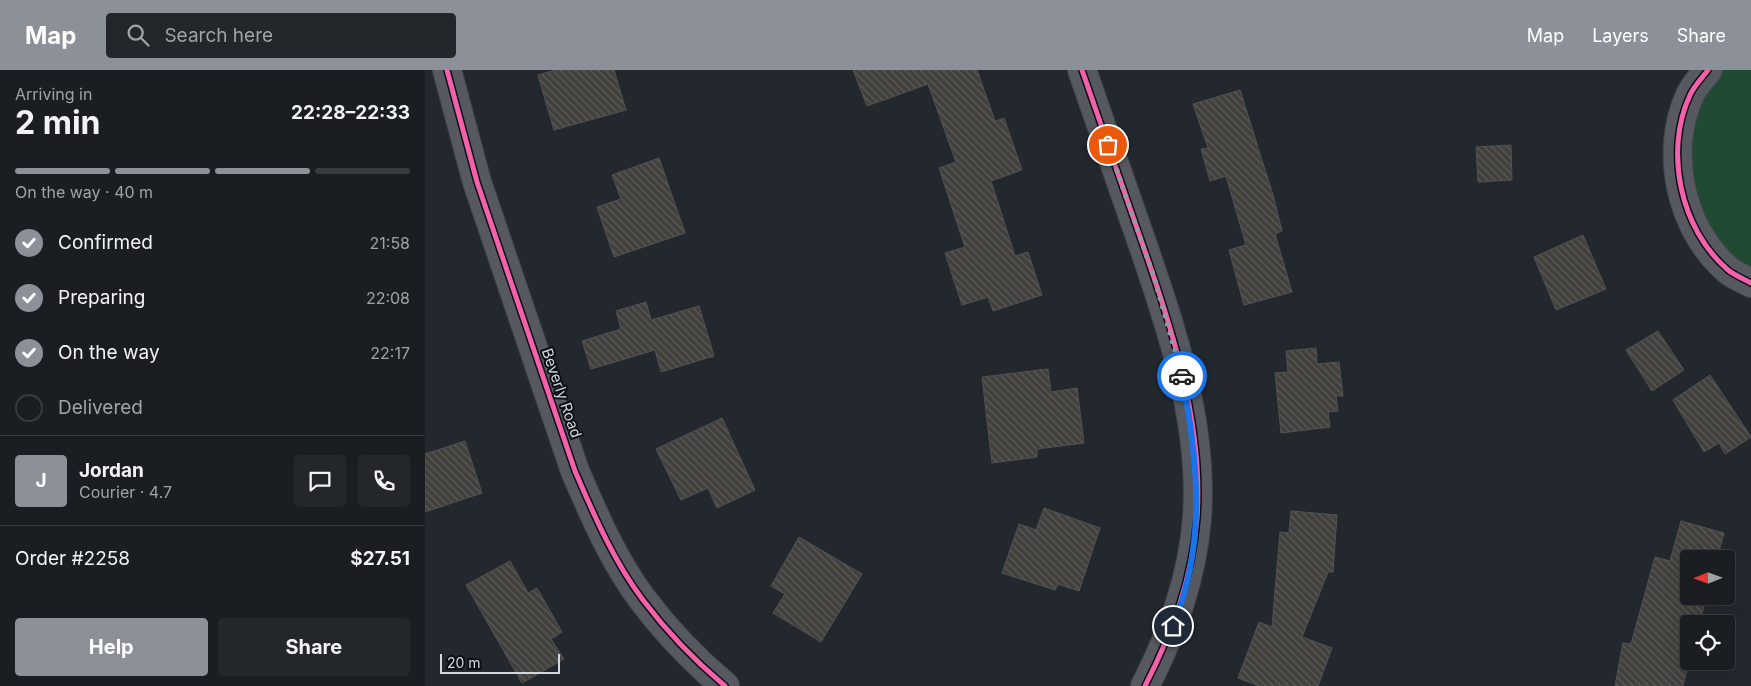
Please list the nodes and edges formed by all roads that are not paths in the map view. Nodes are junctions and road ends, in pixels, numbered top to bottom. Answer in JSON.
{"nodes":[{"id":1,"x":447,"y":70,"type":"edge"},
{"id":2,"x":1082,"y":70,"type":"edge"},
{"id":3,"x":1708,"y":70,"type":"edge"},
{"id":4,"x":1751,"y":283,"type":"edge"},
{"id":5,"x":725,"y":686,"type":"edge"},
{"id":6,"x":1145,"y":686,"type":"edge"}],
"edges":[{"from":1,"to":5,"type":"street","name":"Beverly Road"},
{"from":2,"to":6,"type":"street"},
{"from":3,"to":4,"type":"street"}]}
